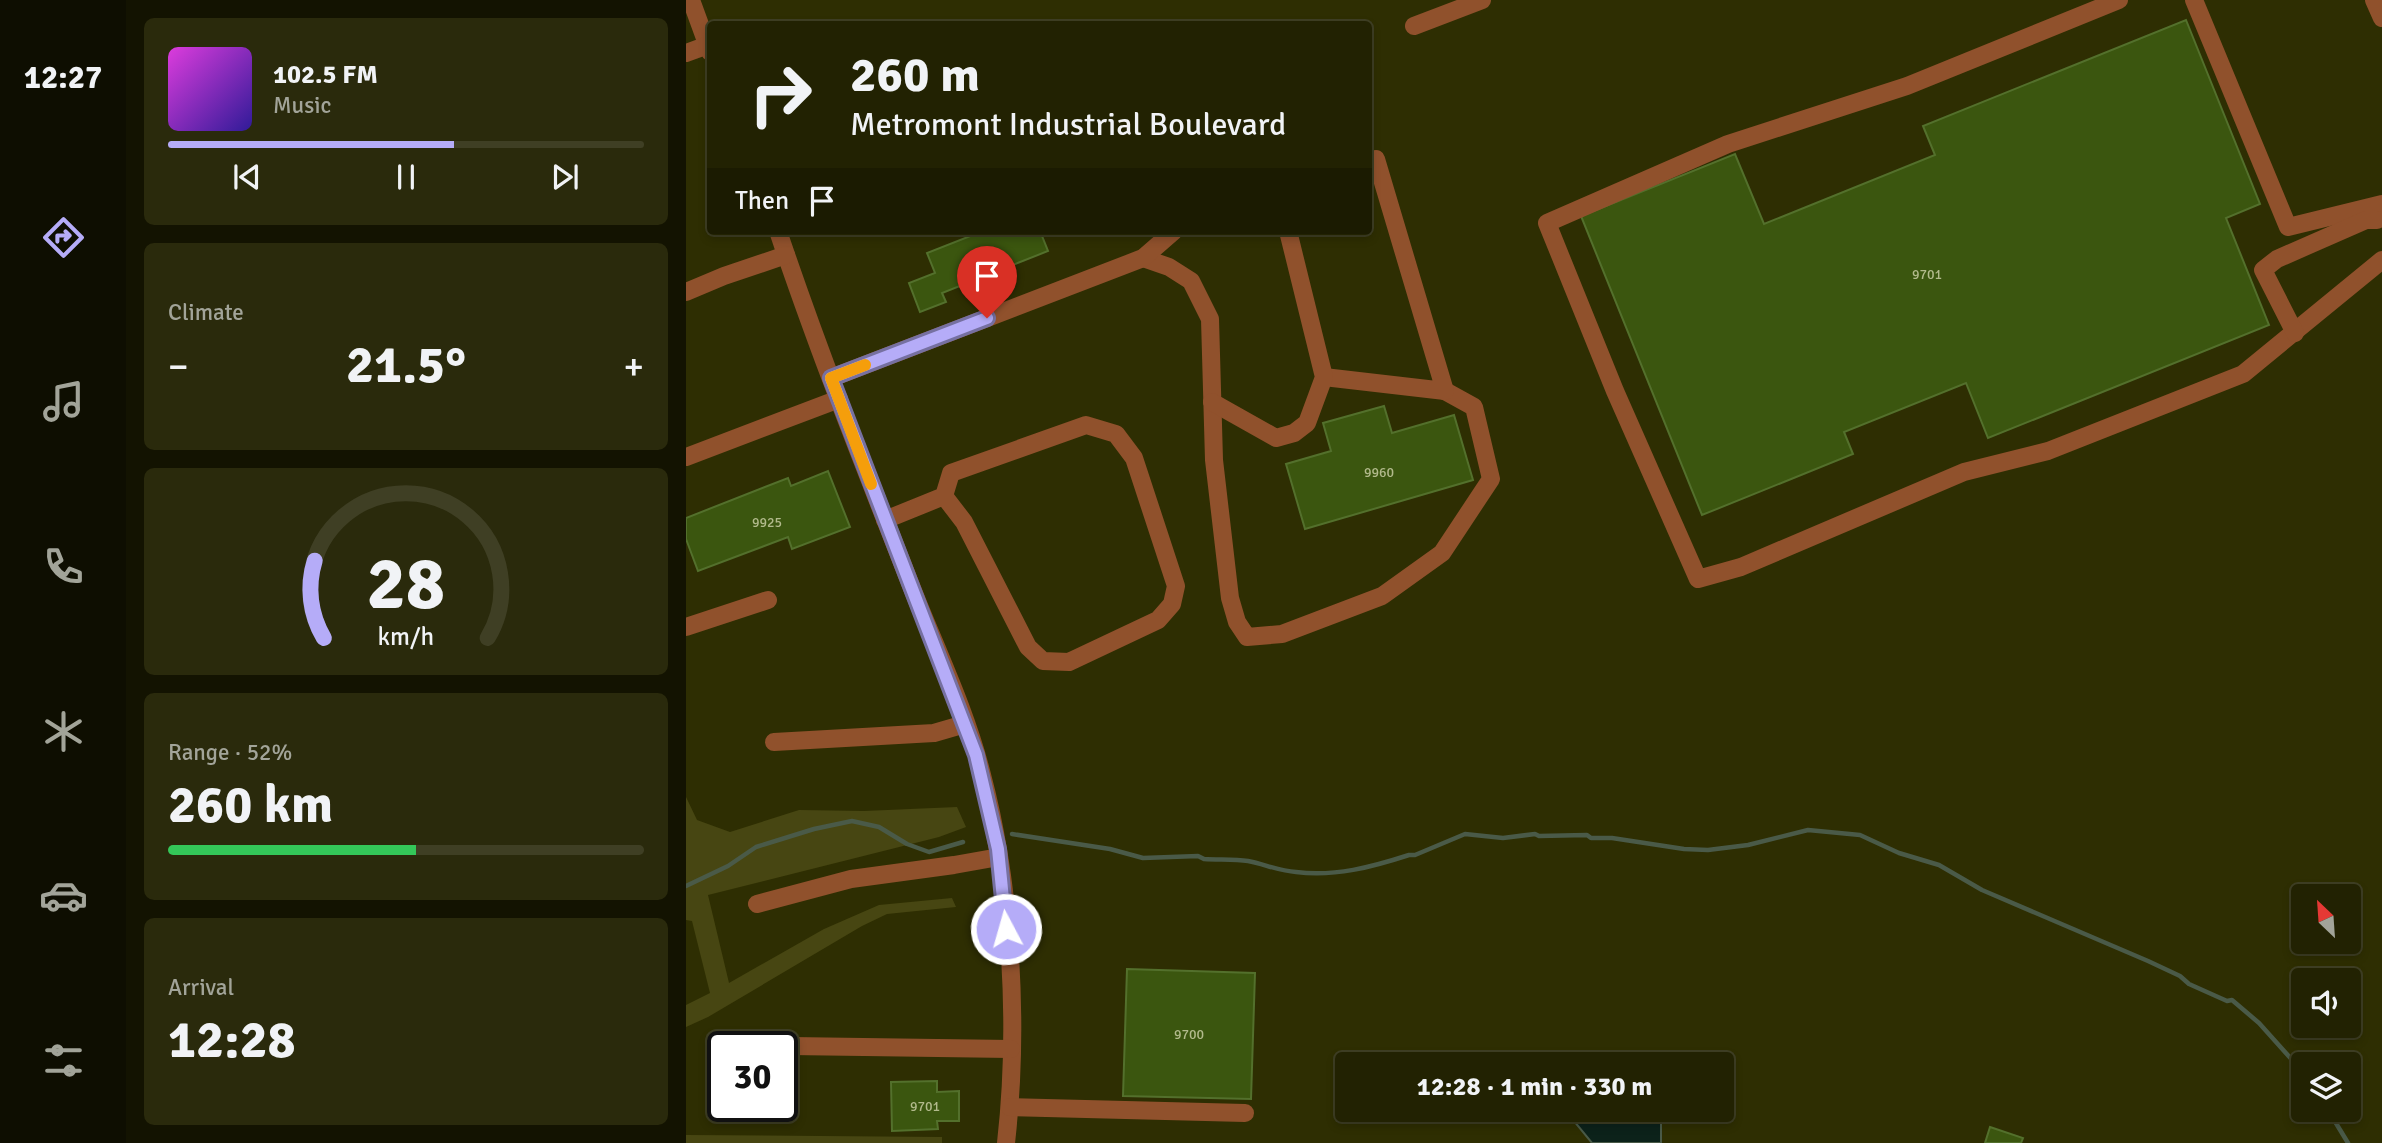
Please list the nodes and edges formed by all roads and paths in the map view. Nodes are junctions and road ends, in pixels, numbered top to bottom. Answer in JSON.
{"nodes":[{"id":1,"x":1482,"y":0,"type":"edge"},
{"id":2,"x":2070,"y":0,"type":"edge"},
{"id":3,"x":2119,"y":0,"type":"edge"},
{"id":4,"x":2194,"y":0,"type":"edge"},
{"id":5,"x":2374,"y":0,"type":"edge"},
{"id":6,"x":689,"y":1,"type":"edge"},
{"id":7,"x":2076,"y":17,"type":"junction"},
{"id":8,"x":2382,"y":18,"type":"edge"},
{"id":9,"x":1414,"y":26,"type":"dead end"},
{"id":10,"x":707,"y":43,"type":"edge"},
{"id":11,"x":707,"y":48,"type":"edge"},
{"id":12,"x":686,"y":53,"type":"edge"},
{"id":13,"x":1376,"y":159,"type":"dead end"},
{"id":14,"x":2379,"y":209,"type":"edge"},
{"id":15,"x":779,"y":235,"type":"edge"},
{"id":16,"x":1169,"y":235,"type":"edge"},
{"id":17,"x":1289,"y":235,"type":"edge"},
{"id":18,"x":786,"y":255,"type":"junction"},
{"id":19,"x":1143,"y":258,"type":"junction"},
{"id":20,"x":2382,"y":260,"type":"edge"},
{"id":21,"x":686,"y":292,"type":"edge"},
{"id":22,"x":2295,"y":333,"type":"junction"},
{"id":23,"x":1324,"y":377,"type":"junction"},
{"id":24,"x":831,"y":378,"type":"junction"},
{"id":25,"x":1445,"y":391,"type":"junction"},
{"id":26,"x":839,"y":399,"type":"junction"},
{"id":27,"x":1212,"y":402,"type":"junction"},
{"id":28,"x":686,"y":457,"type":"edge"},
{"id":29,"x":944,"y":496,"type":"junction"},
{"id":30,"x":885,"y":520,"type":"junction"},
{"id":31,"x":768,"y":600,"type":"dead end"},
{"id":32,"x":686,"y":627,"type":"edge"},
{"id":33,"x":965,"y":724,"type":"junction"},
{"id":34,"x":774,"y":742,"type":"dead end"},
{"id":35,"x":999,"y":857,"type":"junction"},
{"id":36,"x":757,"y":904,"type":"dead end"},
{"id":37,"x":798,"y":1046,"type":"edge"},
{"id":38,"x":1011,"y":1049,"type":"junction"},
{"id":39,"x":1010,"y":1107,"type":"junction"},
{"id":40,"x":1245,"y":1113,"type":"dead end"},
{"id":41,"x":1006,"y":1143,"type":"edge"}],
"edges":[{"from":1,"to":9,"type":"street"},
{"from":2,"to":7,"type":"street"},
{"from":3,"to":7,"type":"street"},
{"from":4,"to":14,"type":"street"},
{"from":5,"to":8,"type":"street"},
{"from":6,"to":10,"type":"street"},
{"from":7,"to":22,"type":"street"},
{"from":11,"to":12,"type":"street"},
{"from":13,"to":25,"type":"street"},
{"from":14,"to":22,"type":"street"},
{"from":15,"to":18,"type":"street"},
{"from":16,"to":19,"type":"street"},
{"from":17,"to":23,"type":"street"},
{"from":18,"to":21,"type":"street"},
{"from":18,"to":24,"type":"street"},
{"from":19,"to":24,"type":"street"},
{"from":19,"to":27,"type":"street"},
{"from":20,"to":22,"type":"street"},
{"from":23,"to":25,"type":"street"},
{"from":23,"to":27,"type":"street"},
{"from":24,"to":26,"type":"street"},
{"from":25,"to":27,"type":"street"},
{"from":26,"to":28,"type":"street"},
{"from":26,"to":30,"type":"street"},
{"from":29,"to":29,"type":"street"},
{"from":29,"to":30,"type":"street"},
{"from":30,"to":33,"type":"street"},
{"from":31,"to":32,"type":"street"},
{"from":33,"to":34,"type":"street"},
{"from":33,"to":35,"type":"street"},
{"from":35,"to":36,"type":"street"},
{"from":35,"to":38,"type":"street"},
{"from":37,"to":38,"type":"street"},
{"from":38,"to":39,"type":"street"},
{"from":39,"to":40,"type":"street"},
{"from":39,"to":41,"type":"street"}]}
